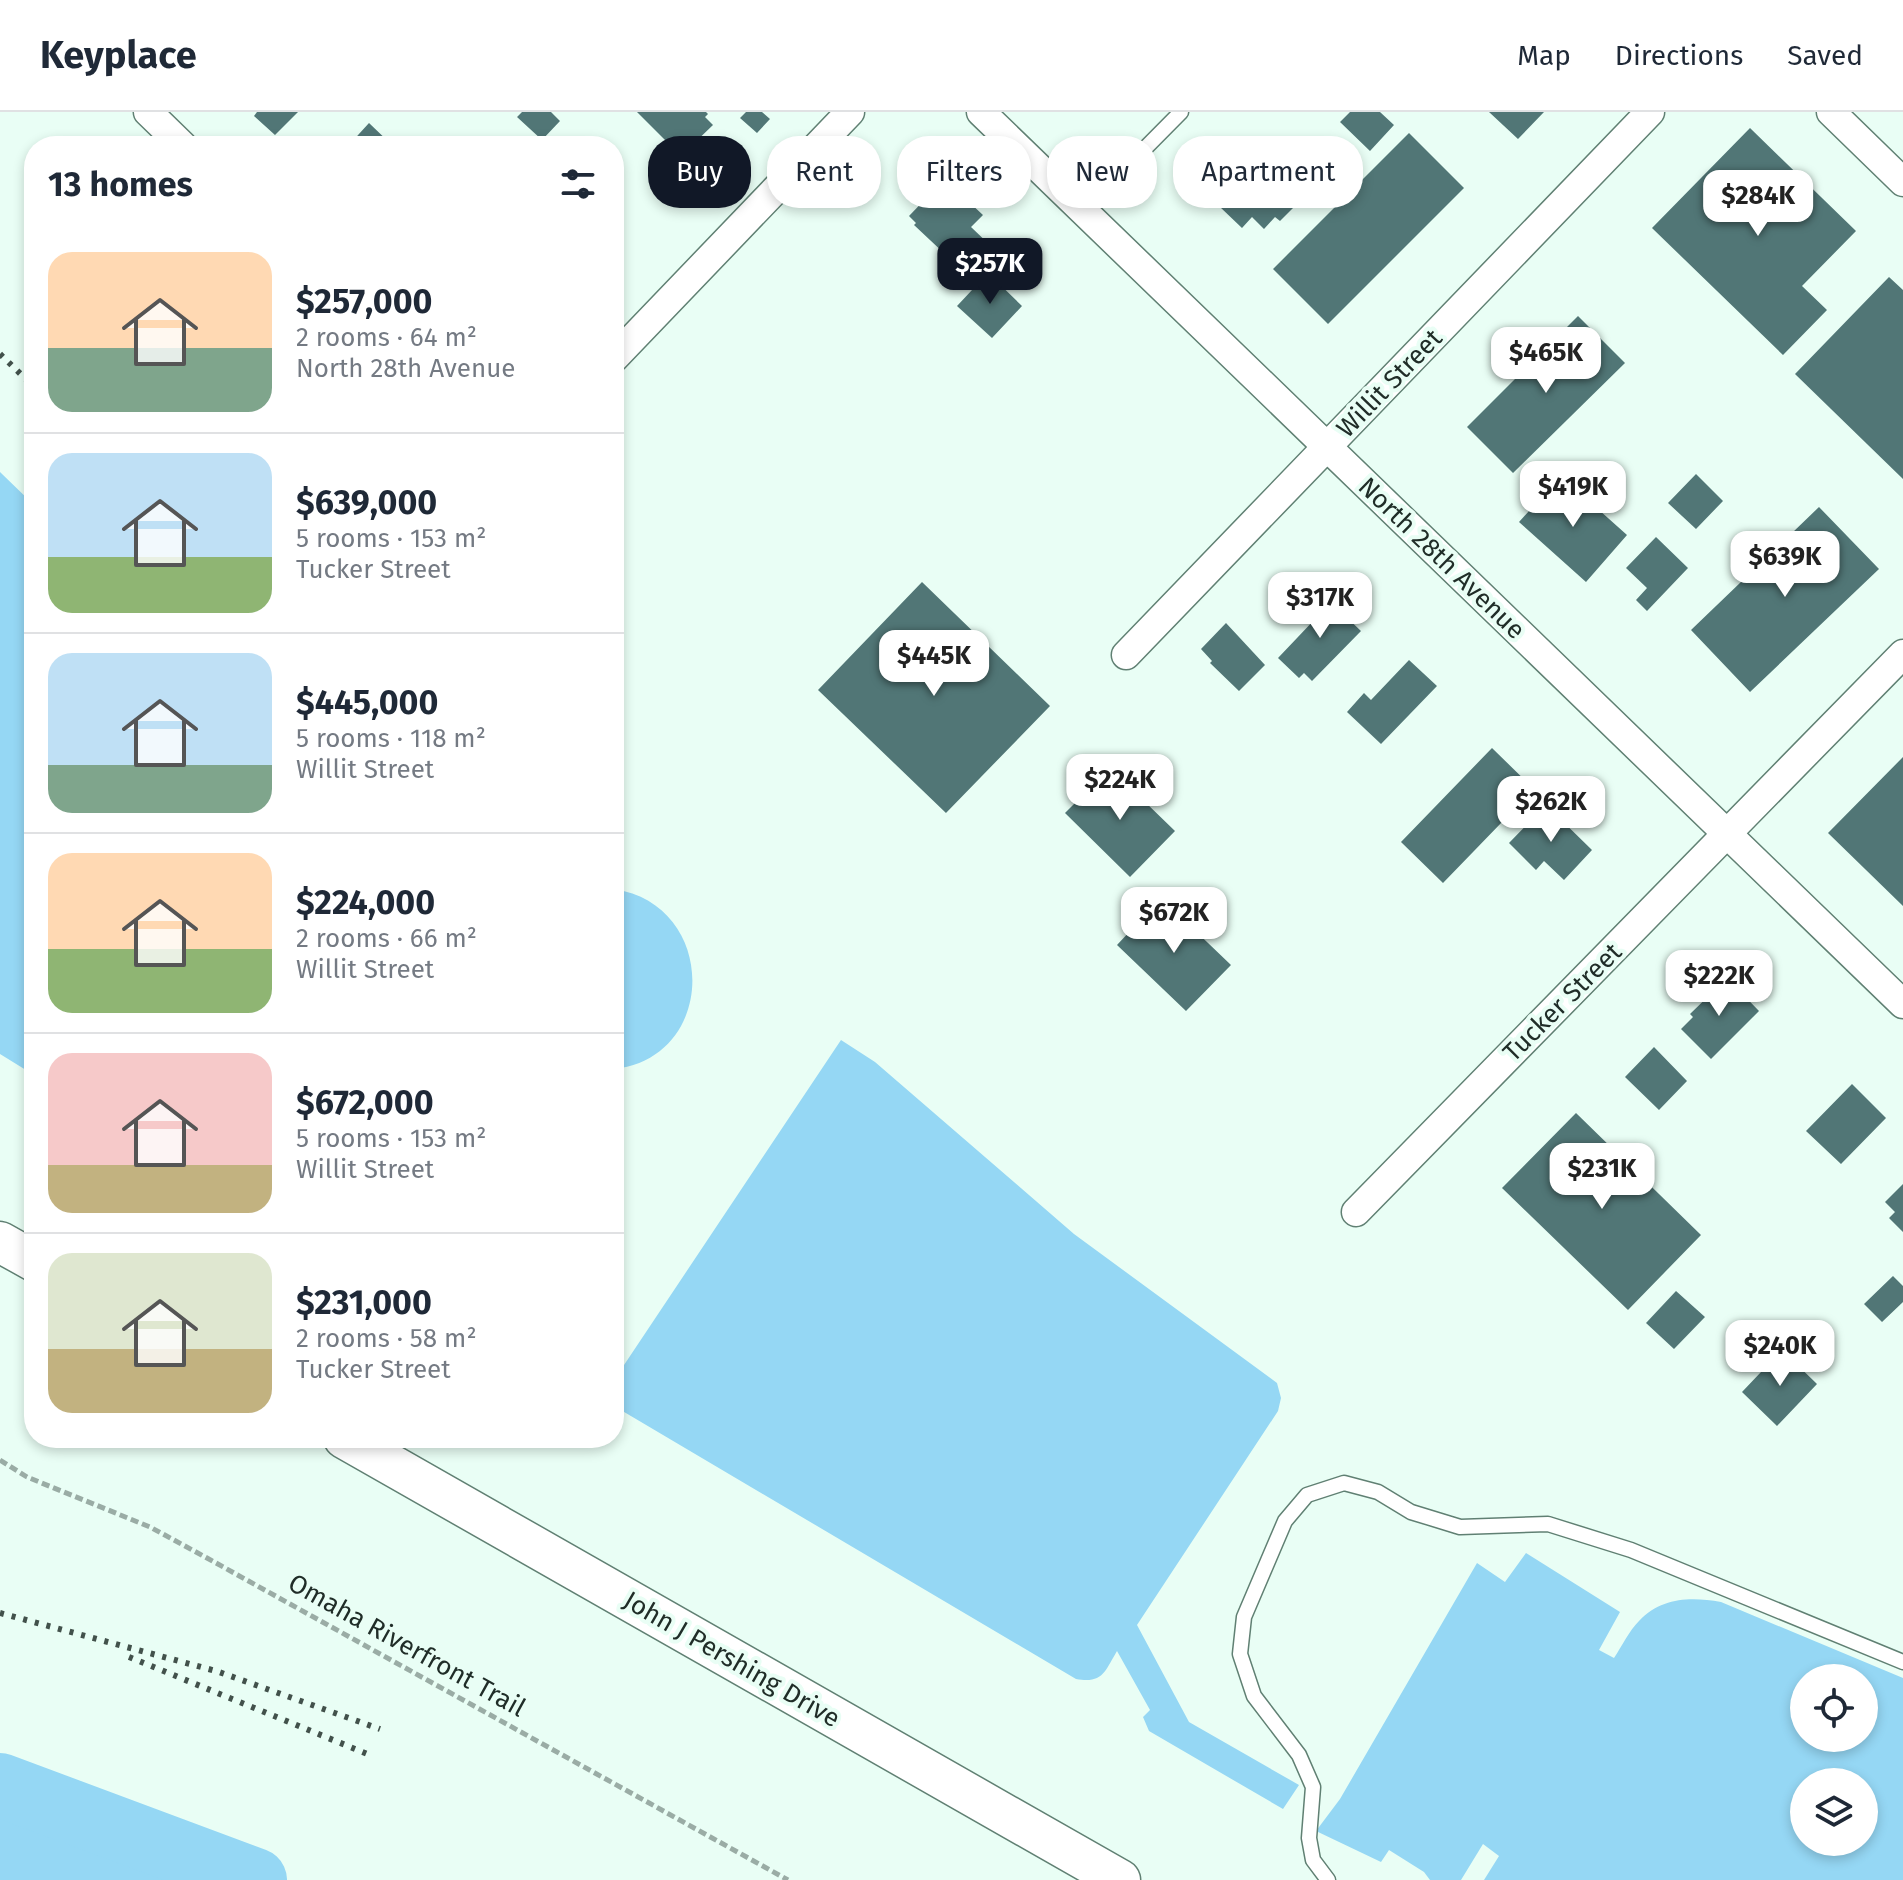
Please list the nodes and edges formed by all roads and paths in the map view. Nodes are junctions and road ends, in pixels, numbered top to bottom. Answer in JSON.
{"nodes":[{"id":1,"x":148,"y":112,"type":"edge"},
{"id":2,"x":850,"y":112,"type":"edge"},
{"id":3,"x":981,"y":112,"type":"edge"},
{"id":4,"x":1181,"y":112,"type":"edge"},
{"id":5,"x":1650,"y":112,"type":"edge"},
{"id":6,"x":1831,"y":112,"type":"edge"},
{"id":7,"x":173,"y":136,"type":"edge"},
{"id":8,"x":1903,"y":182,"type":"edge"},
{"id":9,"x":1083,"y":211,"type":"junction"},
{"id":10,"x":624,"y":348,"type":"edge"},
{"id":11,"x":1328,"y":447,"type":"junction"},
{"id":12,"x":1903,"y":654,"type":"edge"},
{"id":13,"x":1126,"y":655,"type":"dead end"},
{"id":14,"x":1727,"y":834,"type":"junction"},
{"id":15,"x":1903,"y":1004,"type":"edge"},
{"id":16,"x":1356,"y":1212,"type":"dead end"},
{"id":17,"x":0,"y":1242,"type":"edge"},
{"id":18,"x":24,"y":1255,"type":"edge"},
{"id":19,"x":362,"y":1448,"type":"edge"},
{"id":20,"x":0,"y":1460,"type":"edge"},
{"id":21,"x":1903,"y":1662,"type":"edge"},
{"id":22,"x":788,"y":1880,"type":"edge"},
{"id":23,"x":1120,"y":1880,"type":"edge"},
{"id":24,"x":1328,"y":1880,"type":"edge"}],
"edges":[{"from":1,"to":7,"type":"street"},
{"from":2,"to":10,"type":"street"},
{"from":3,"to":9,"type":"street","name":"North 28th Avenue"},
{"from":4,"to":9,"type":"lane"},
{"from":5,"to":11,"type":"street","name":"Willit Street"},
{"from":6,"to":8,"type":"street"},
{"from":9,"to":11,"type":"street","name":"North 28th Avenue"},
{"from":11,"to":13,"type":"street","name":"Willit Street"},
{"from":11,"to":14,"type":"street","name":"North 28th Avenue"},
{"from":12,"to":14,"type":"street","name":"Tucker Street"},
{"from":14,"to":15,"type":"street","name":"North 28th Avenue"},
{"from":14,"to":16,"type":"street","name":"Tucker Street"},
{"from":17,"to":18,"type":"main road"},
{"from":19,"to":23,"type":"main road","name":"John J Pershing Drive"},
{"from":20,"to":22,"type":"path","name":"Omaha Riverfront Trail"},
{"from":21,"to":24,"type":"lane"}]}
